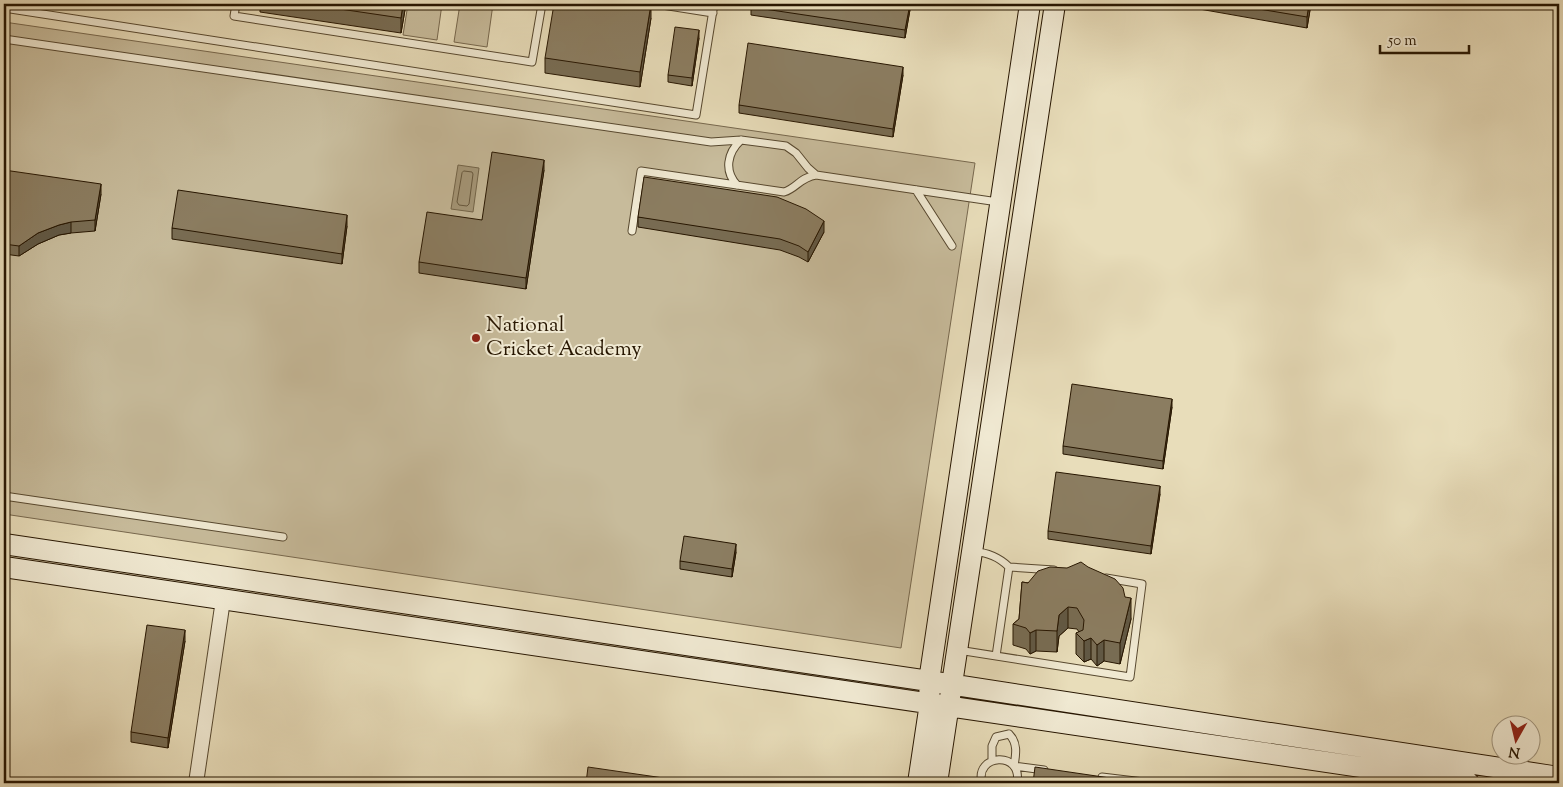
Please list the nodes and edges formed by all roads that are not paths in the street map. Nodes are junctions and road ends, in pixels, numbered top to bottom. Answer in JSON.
{"nodes":[{"id":1,"x":236,"y":4,"type":"edge"},
{"id":2,"x":542,"y":4,"type":"edge"},
{"id":3,"x":656,"y":4,"type":"edge"},
{"id":4,"x":714,"y":4,"type":"edge"},
{"id":5,"x":1030,"y":4,"type":"edge"},
{"id":6,"x":1055,"y":4,"type":"edge"},
{"id":7,"x":4,"y":8,"type":"edge"},
{"id":8,"x":712,"y":12,"type":"junction"},
{"id":9,"x":4,"y":38,"type":"edge"},
{"id":10,"x":741,"y":140,"type":"junction"},
{"id":11,"x":816,"y":175,"type":"junction"},
{"id":12,"x":737,"y":185,"type":"junction"},
{"id":13,"x":916,"y":190,"type":"junction"},
{"id":14,"x":1000,"y":203,"type":"junction"},
{"id":15,"x":632,"y":232,"type":"dead end"},
{"id":16,"x":952,"y":246,"type":"dead end"},
{"id":17,"x":4,"y":496,"type":"edge"},
{"id":18,"x":284,"y":537,"type":"dead end"},
{"id":19,"x":4,"y":544,"type":"edge"},
{"id":20,"x":972,"y":552,"type":"junction"},
{"id":21,"x":4,"y":567,"type":"edge"},
{"id":22,"x":1009,"y":567,"type":"junction"},
{"id":23,"x":1064,"y":572,"type":"edge"},
{"id":24,"x":1103,"y":578,"type":"edge"},
{"id":25,"x":223,"y":600,"type":"junction"},
{"id":26,"x":957,"y":650,"type":"junction"},
{"id":27,"x":996,"y":656,"type":"junction"},
{"id":28,"x":929,"y":681,"type":"junction"},
{"id":29,"x":952,"y":685,"type":"junction"},
{"id":30,"x":940,"y":705,"type":"junction"},
{"id":31,"x":1010,"y":725,"type":"junction"},
{"id":32,"x":992,"y":761,"type":"junction"},
{"id":33,"x":1014,"y":766,"type":"junction"},
{"id":34,"x":1052,"y":771,"type":"edge"},
{"id":35,"x":1099,"y":777,"type":"edge"},
{"id":36,"x":1559,"y":777,"type":"edge"},
{"id":37,"x":1127,"y":782,"type":"edge"},
{"id":38,"x":196,"y":783,"type":"edge"},
{"id":39,"x":918,"y":783,"type":"edge"},
{"id":40,"x":937,"y":783,"type":"edge"},
{"id":41,"x":982,"y":783,"type":"edge"},
{"id":42,"x":1017,"y":783,"type":"edge"},
{"id":43,"x":1152,"y":783,"type":"edge"},
{"id":44,"x":1469,"y":783,"type":"edge"}],
"edges":[{"from":1,"to":2,"type":"lane"},
{"from":3,"to":8,"type":"lane"},
{"from":4,"to":8,"type":"lane"},
{"from":5,"to":14,"type":"main road"},
{"from":6,"to":20,"type":"main road"},
{"from":7,"to":8,"type":"lane"},
{"from":9,"to":10,"type":"lane"},
{"from":10,"to":11,"type":"lane"},
{"from":10,"to":12,"type":"lane"},
{"from":11,"to":12,"type":"lane"},
{"from":11,"to":13,"type":"lane"},
{"from":12,"to":15,"type":"lane"},
{"from":13,"to":14,"type":"lane"},
{"from":13,"to":16,"type":"lane"},
{"from":14,"to":28,"type":"main road"},
{"from":17,"to":18,"type":"lane"},
{"from":19,"to":28,"type":"main road"},
{"from":20,"to":22,"type":"lane"},
{"from":20,"to":26,"type":"main road"},
{"from":21,"to":25,"type":"main road"},
{"from":22,"to":23,"type":"lane"},
{"from":22,"to":27,"type":"lane"},
{"from":24,"to":27,"type":"lane"},
{"from":25,"to":30,"type":"main road"},
{"from":25,"to":38,"type":"street"},
{"from":26,"to":27,"type":"lane"},
{"from":26,"to":29,"type":"main road"},
{"from":28,"to":29,"type":"main road"},
{"from":28,"to":30,"type":"main road"},
{"from":29,"to":30,"type":"main road"},
{"from":29,"to":36,"type":"main road"},
{"from":30,"to":31,"type":"main road"},
{"from":30,"to":39,"type":"main road"},
{"from":30,"to":40,"type":"main road"},
{"from":31,"to":32,"type":"lane"},
{"from":31,"to":33,"type":"lane"},
{"from":31,"to":44,"type":"main road"},
{"from":32,"to":33,"type":"lane"},
{"from":32,"to":41,"type":"lane"},
{"from":33,"to":34,"type":"lane"},
{"from":33,"to":42,"type":"lane"},
{"from":35,"to":37,"type":"lane"},
{"from":37,"to":43,"type":"lane"}]}
